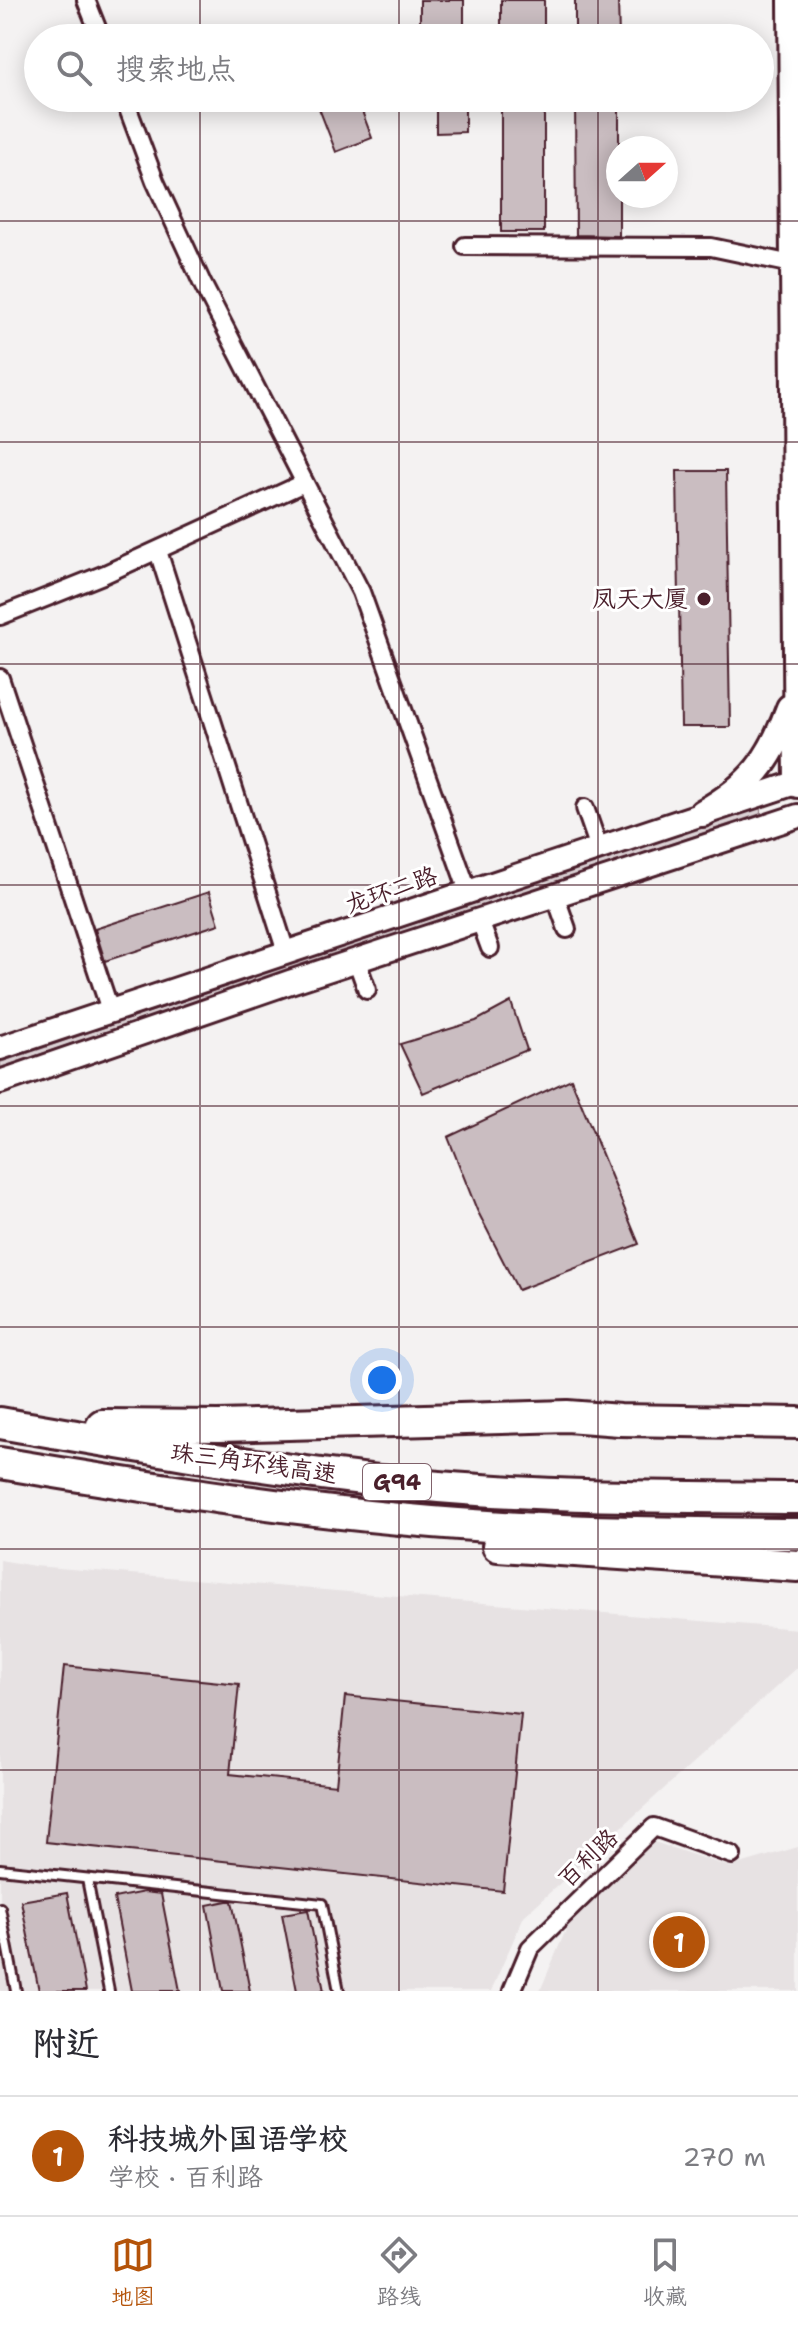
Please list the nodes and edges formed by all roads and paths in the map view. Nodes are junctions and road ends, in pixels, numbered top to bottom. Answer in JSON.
{"nodes":[{"id":1,"x":86,"y":0,"type":"edge"},
{"id":2,"x":792,"y":0,"type":"edge"},
{"id":3,"x":95,"y":24,"type":"edge"},
{"id":4,"x":129,"y":112,"type":"edge"},
{"id":5,"x":465,"y":246,"type":"dead end"},
{"id":6,"x":792,"y":264,"type":"junction"},
{"id":7,"x":304,"y":483,"type":"junction"},
{"id":8,"x":158,"y":551,"type":"junction"},
{"id":9,"x":0,"y":616,"type":"edge"},
{"id":10,"x":0,"y":678,"type":"edge"},
{"id":11,"x":796,"y":682,"type":"junction"},
{"id":12,"x":797,"y":783,"type":"edge"},
{"id":13,"x":585,"y":808,"type":"dead end"},
{"id":14,"x":703,"y":813,"type":"junction"},
{"id":15,"x":798,"y":816,"type":"edge"},
{"id":16,"x":599,"y":848,"type":"junction"},
{"id":17,"x":468,"y":891,"type":"junction"},
{"id":18,"x":555,"y":895,"type":"junction"},
{"id":19,"x":480,"y":921,"type":"junction"},
{"id":20,"x":567,"y":929,"type":"dead end"},
{"id":21,"x":490,"y":948,"type":"dead end"},
{"id":22,"x":286,"y":952,"type":"junction"},
{"id":23,"x":357,"y":962,"type":"junction"},
{"id":24,"x":367,"y":990,"type":"dead end"},
{"id":25,"x":110,"y":1010,"type":"junction"},
{"id":26,"x":0,"y":1048,"type":"edge"},
{"id":27,"x":0,"y":1082,"type":"edge"},
{"id":28,"x":0,"y":1423,"type":"edge"},
{"id":29,"x":784,"y":1423,"type":"edge"},
{"id":30,"x":0,"y":1463,"type":"edge"},
{"id":31,"x":157,"y":1490,"type":"junction"},
{"id":32,"x":798,"y":1498,"type":"edge"},
{"id":33,"x":798,"y":1534,"type":"edge"},
{"id":34,"x":798,"y":1566,"type":"edge"},
{"id":35,"x":732,"y":1855,"type":"dead end"},
{"id":36,"x":0,"y":1869,"type":"edge"},
{"id":37,"x":87,"y":1879,"type":"junction"},
{"id":38,"x":0,"y":1908,"type":"edge"},
{"id":39,"x":16,"y":1991,"type":"edge"},
{"id":40,"x":109,"y":1991,"type":"edge"},
{"id":41,"x":339,"y":1991,"type":"edge"},
{"id":42,"x":512,"y":1991,"type":"edge"}],
"edges":[{"from":1,"to":3,"type":"street"},
{"from":2,"to":6,"type":"main road"},
{"from":4,"to":7,"type":"street"},
{"from":5,"to":6,"type":"street"},
{"from":6,"to":11,"type":"main road"},
{"from":7,"to":8,"type":"street"},
{"from":7,"to":17,"type":"street"},
{"from":8,"to":9,"type":"street"},
{"from":8,"to":22,"type":"street"},
{"from":10,"to":25,"type":"street"},
{"from":11,"to":12,"type":"main road"},
{"from":11,"to":14,"type":"main road"},
{"from":12,"to":14,"type":"main road","name":"龙环二路"},
{"from":13,"to":16,"type":"street"},
{"from":14,"to":16,"type":"main road","name":"龙环二路"},
{"from":15,"to":18,"type":"main road"},
{"from":16,"to":17,"type":"main road","name":"龙环二路"},
{"from":17,"to":22,"type":"main road","name":"龙环二路"},
{"from":18,"to":19,"type":"main road"},
{"from":18,"to":20,"type":"street"},
{"from":19,"to":21,"type":"street"},
{"from":19,"to":23,"type":"main road"},
{"from":22,"to":25,"type":"main road","name":"龙环二路"},
{"from":23,"to":24,"type":"street"},
{"from":23,"to":27,"type":"main road"},
{"from":25,"to":26,"type":"main road","name":"龙环二路"},
{"from":28,"to":29,"type":"highway"},
{"from":28,"to":32,"type":"highway","name":"珠三角环线高速","number":"G94"},
{"from":30,"to":31,"type":"highway","name":"珠三角环线高速","number":"G94"},
{"from":31,"to":33,"type":"highway","name":"珠三角环线高速","number":"G94"},
{"from":31,"to":34,"type":"highway"},
{"from":35,"to":42,"type":"street","name":"百利路"},
{"from":36,"to":37,"type":"lane"},
{"from":37,"to":40,"type":"lane"},
{"from":37,"to":41,"type":"lane"},
{"from":38,"to":39,"type":"lane"}]}
